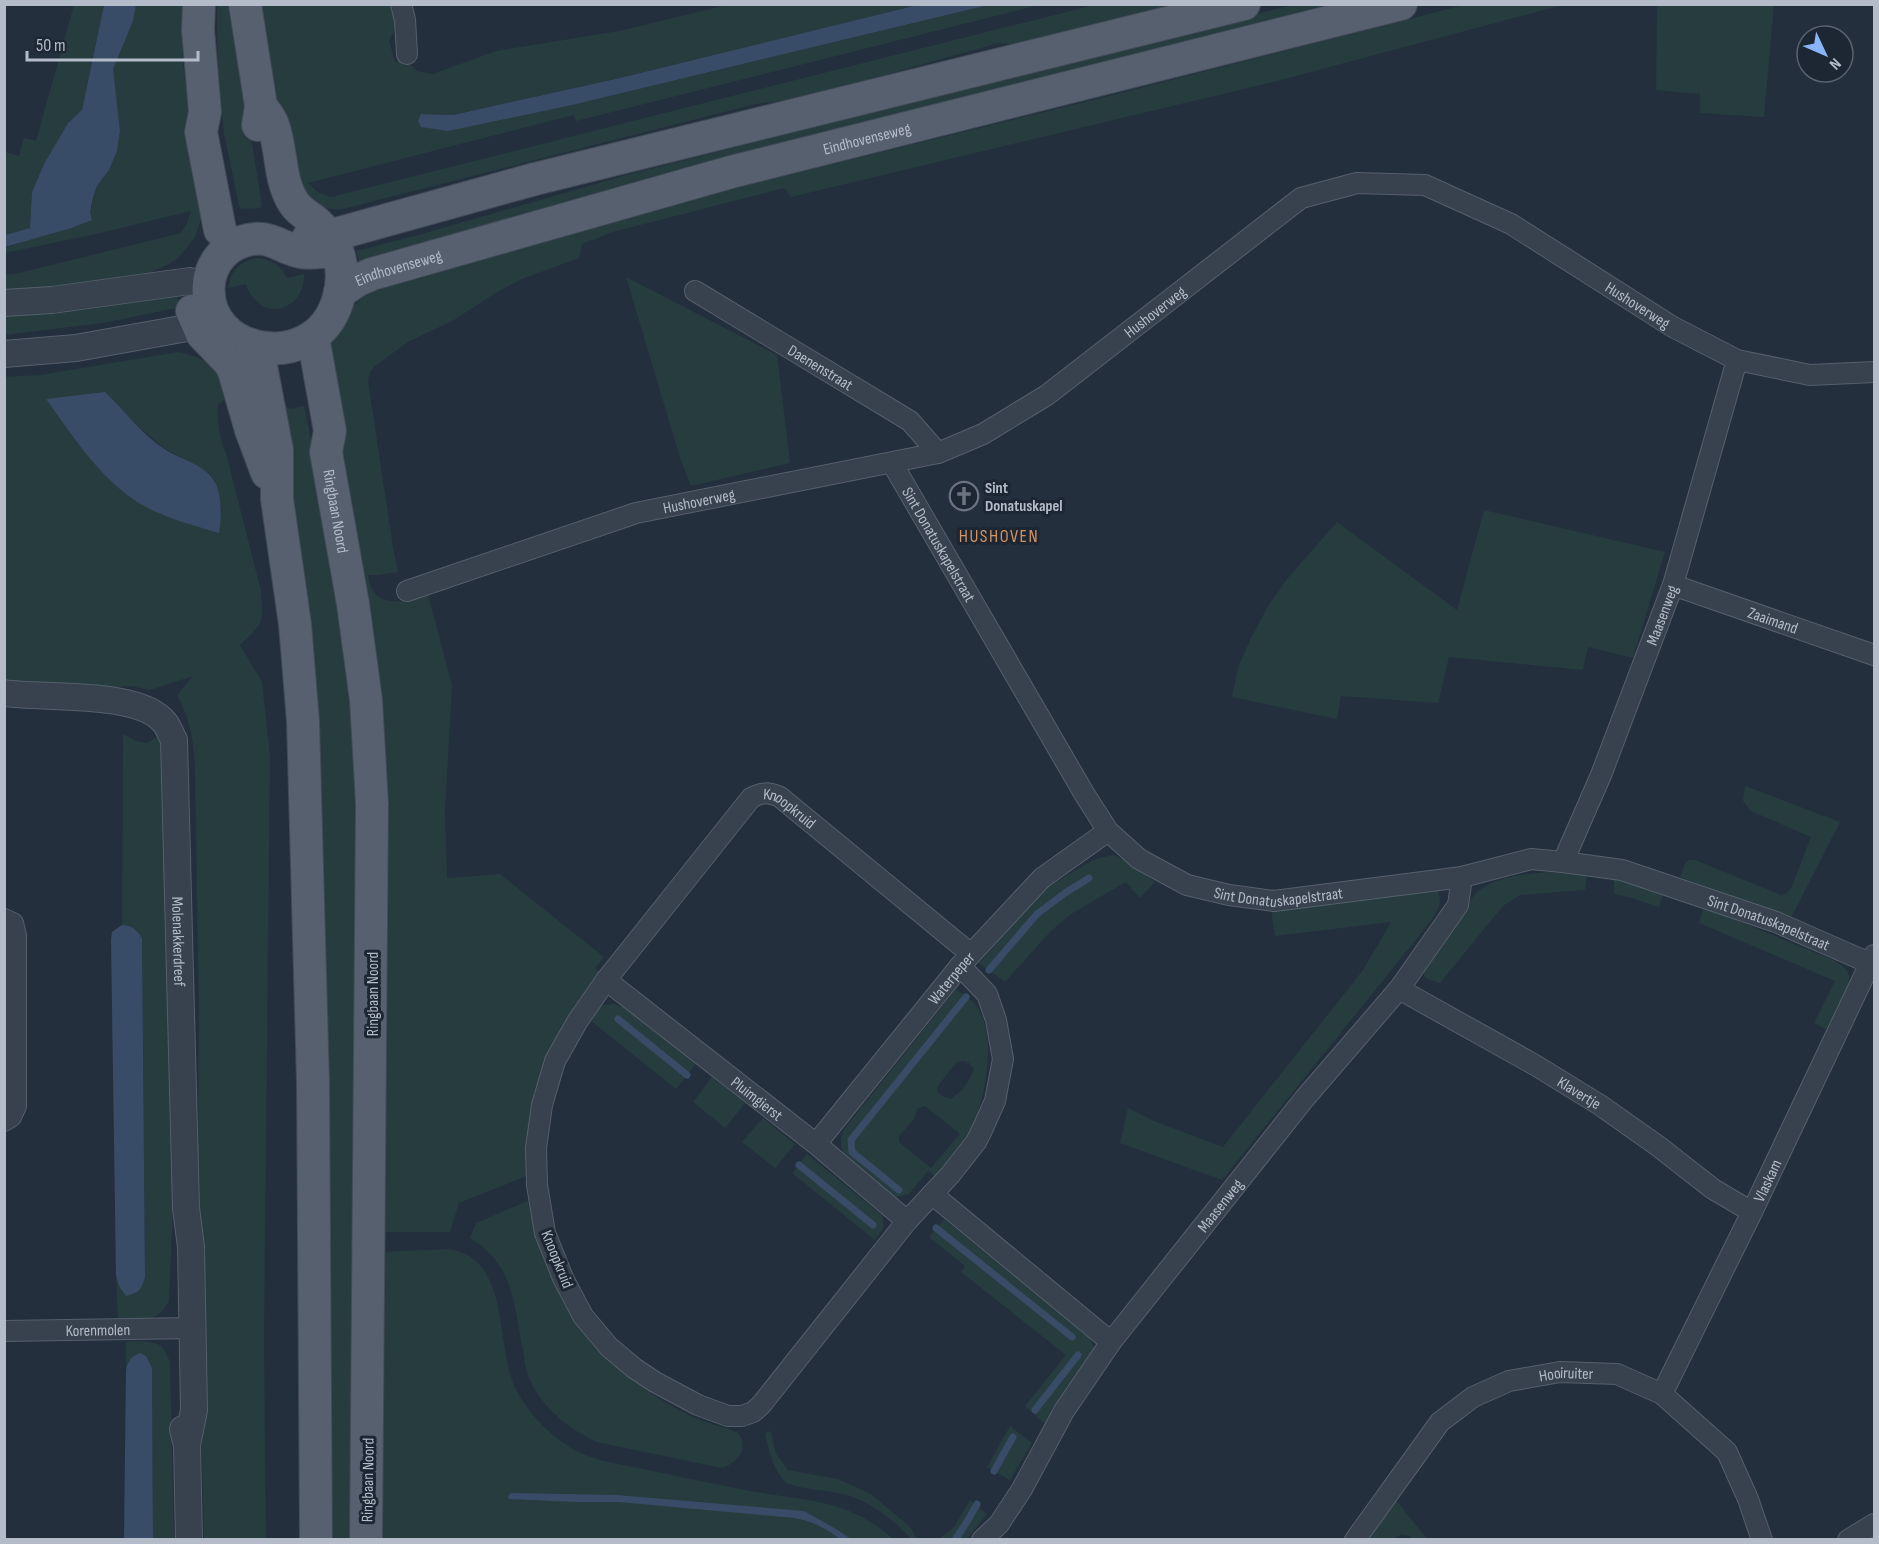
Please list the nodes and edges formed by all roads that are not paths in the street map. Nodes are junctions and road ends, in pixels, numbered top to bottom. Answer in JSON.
{"nodes":[{"id":1,"x":199,"y":4,"type":"edge"},
{"id":2,"x":245,"y":4,"type":"edge"},
{"id":3,"x":401,"y":4,"type":"edge"},
{"id":4,"x":1244,"y":4,"type":"edge"},
{"id":5,"x":1401,"y":4,"type":"edge"},
{"id":6,"x":407,"y":54,"type":"dead end"},
{"id":7,"x":230,"y":232,"type":"junction"},
{"id":8,"x":312,"y":233,"type":"junction"},
{"id":9,"x":190,"y":281,"type":"junction"},
{"id":10,"x":695,"y":291,"type":"dead end"},
{"id":11,"x":340,"y":292,"type":"junction"},
{"id":12,"x":4,"y":303,"type":"edge"},
{"id":13,"x":209,"y":329,"type":"junction"},
{"id":14,"x":302,"y":335,"type":"junction"},
{"id":15,"x":252,"y":345,"type":"junction"},
{"id":16,"x":4,"y":354,"type":"edge"},
{"id":17,"x":1737,"y":360,"type":"junction"},
{"id":18,"x":1875,"y":372,"type":"edge"},
{"id":19,"x":938,"y":453,"type":"junction"},
{"id":20,"x":892,"y":463,"type":"junction"},
{"id":21,"x":278,"y":499,"type":"junction"},
{"id":22,"x":1673,"y":585,"type":"junction"},
{"id":23,"x":407,"y":591,"type":"dead end"},
{"id":24,"x":1875,"y":655,"type":"edge"},
{"id":25,"x":4,"y":693,"type":"edge"},
{"id":26,"x":1108,"y":831,"type":"junction"},
{"id":27,"x":1563,"y":862,"type":"junction"},
{"id":28,"x":1462,"y":877,"type":"junction"},
{"id":29,"x":4,"y":919,"type":"edge"},
{"id":30,"x":966,"y":960,"type":"junction"},
{"id":31,"x":1873,"y":961,"type":"edge"},
{"id":32,"x":606,"y":980,"type":"junction"},
{"id":33,"x":1399,"y":989,"type":"junction"},
{"id":34,"x":4,"y":1120,"type":"edge"},
{"id":35,"x":816,"y":1144,"type":"junction"},
{"id":36,"x":932,"y":1194,"type":"junction"},
{"id":37,"x":1752,"y":1212,"type":"junction"},
{"id":38,"x":907,"y":1221,"type":"junction"},
{"id":39,"x":185,"y":1328,"type":"junction"},
{"id":40,"x":4,"y":1331,"type":"edge"},
{"id":41,"x":1111,"y":1342,"type":"junction"},
{"id":42,"x":1662,"y":1394,"type":"junction"},
{"id":43,"x":1875,"y":1524,"type":"edge"},
{"id":44,"x":189,"y":1539,"type":"edge"},
{"id":45,"x":316,"y":1539,"type":"edge"},
{"id":46,"x":366,"y":1539,"type":"edge"},
{"id":47,"x":982,"y":1539,"type":"edge"},
{"id":48,"x":1355,"y":1539,"type":"edge"},
{"id":49,"x":1762,"y":1539,"type":"edge"},
{"id":50,"x":1848,"y":1539,"type":"edge"}],
"edges":[{"from":1,"to":7,"type":"main road"},
{"from":2,"to":8,"type":"main road"},
{"from":3,"to":6,"type":"street"},
{"from":4,"to":8,"type":"main road","name":"Eindhovenseweg"},
{"from":5,"to":11,"type":"main road","name":"Eindhovenseweg"},
{"from":7,"to":8,"type":"main road"},
{"from":7,"to":8,"type":"main road"},
{"from":7,"to":9,"type":"main road"},
{"from":7,"to":13,"type":"main road"},
{"from":8,"to":11,"type":"main road"},
{"from":8,"to":14,"type":"main road"},
{"from":9,"to":12,"type":"street"},
{"from":9,"to":13,"type":"main road"},
{"from":10,"to":19,"type":"street","name":"Daenenstraat"},
{"from":11,"to":14,"type":"main road"},
{"from":13,"to":14,"type":"main road"},
{"from":13,"to":15,"type":"main road"},
{"from":13,"to":16,"type":"street"},
{"from":13,"to":21,"type":"main road"},
{"from":14,"to":15,"type":"main road"},
{"from":14,"to":46,"type":"main road","name":"Ringbaan Noord"},
{"from":15,"to":21,"type":"main road"},
{"from":17,"to":18,"type":"street","name":"Hushoverweg"},
{"from":17,"to":19,"type":"street","name":"Hushoverweg"},
{"from":17,"to":22,"type":"street","name":"Maasenweg"},
{"from":19,"to":20,"type":"street","name":"Hushoverweg"},
{"from":20,"to":23,"type":"street","name":"Hushoverweg"},
{"from":20,"to":26,"type":"street","name":"Sint Donatuskapelstraat"},
{"from":21,"to":45,"type":"main road"},
{"from":22,"to":24,"type":"street","name":"Zaaimand"},
{"from":22,"to":27,"type":"street","name":"Maasenweg"},
{"from":25,"to":39,"type":"street","name":"Molenakkerdreef"},
{"from":26,"to":28,"type":"street","name":"Sint Donatuskapelstraat"},
{"from":26,"to":30,"type":"street","name":"Waterpeper"},
{"from":27,"to":28,"type":"street","name":"Sint Donatuskapelstraat"},
{"from":27,"to":31,"type":"street","name":"Sint Donatuskapelstraat"},
{"from":28,"to":33,"type":"street","name":"Maasenweg"},
{"from":29,"to":34,"type":"street"},
{"from":30,"to":32,"type":"street","name":"Knoopkruid"},
{"from":30,"to":35,"type":"street","name":"Waterpeper"},
{"from":30,"to":36,"type":"street","name":"Knoopkruid"},
{"from":31,"to":37,"type":"street","name":"Vlaskam"},
{"from":32,"to":35,"type":"street","name":"Pluimgierst"},
{"from":32,"to":38,"type":"street","name":"Knoopkruid"},
{"from":33,"to":37,"type":"street","name":"Klavertje"},
{"from":33,"to":41,"type":"street","name":"Maasenweg"},
{"from":35,"to":38,"type":"street","name":"Pluimgierst"},
{"from":36,"to":38,"type":"street","name":"Knoopkruid"},
{"from":36,"to":41,"type":"street"},
{"from":37,"to":42,"type":"street","name":"Vlaskam"},
{"from":39,"to":40,"type":"street","name":"Korenmolen"},
{"from":39,"to":44,"type":"street","name":"Molenakkerdreef"},
{"from":41,"to":47,"type":"street","name":"Maasenweg"},
{"from":42,"to":48,"type":"street","name":"Hooiruiter"},
{"from":42,"to":49,"type":"street","name":"Hooiruiter"},
{"from":43,"to":50,"type":"street"}]}
